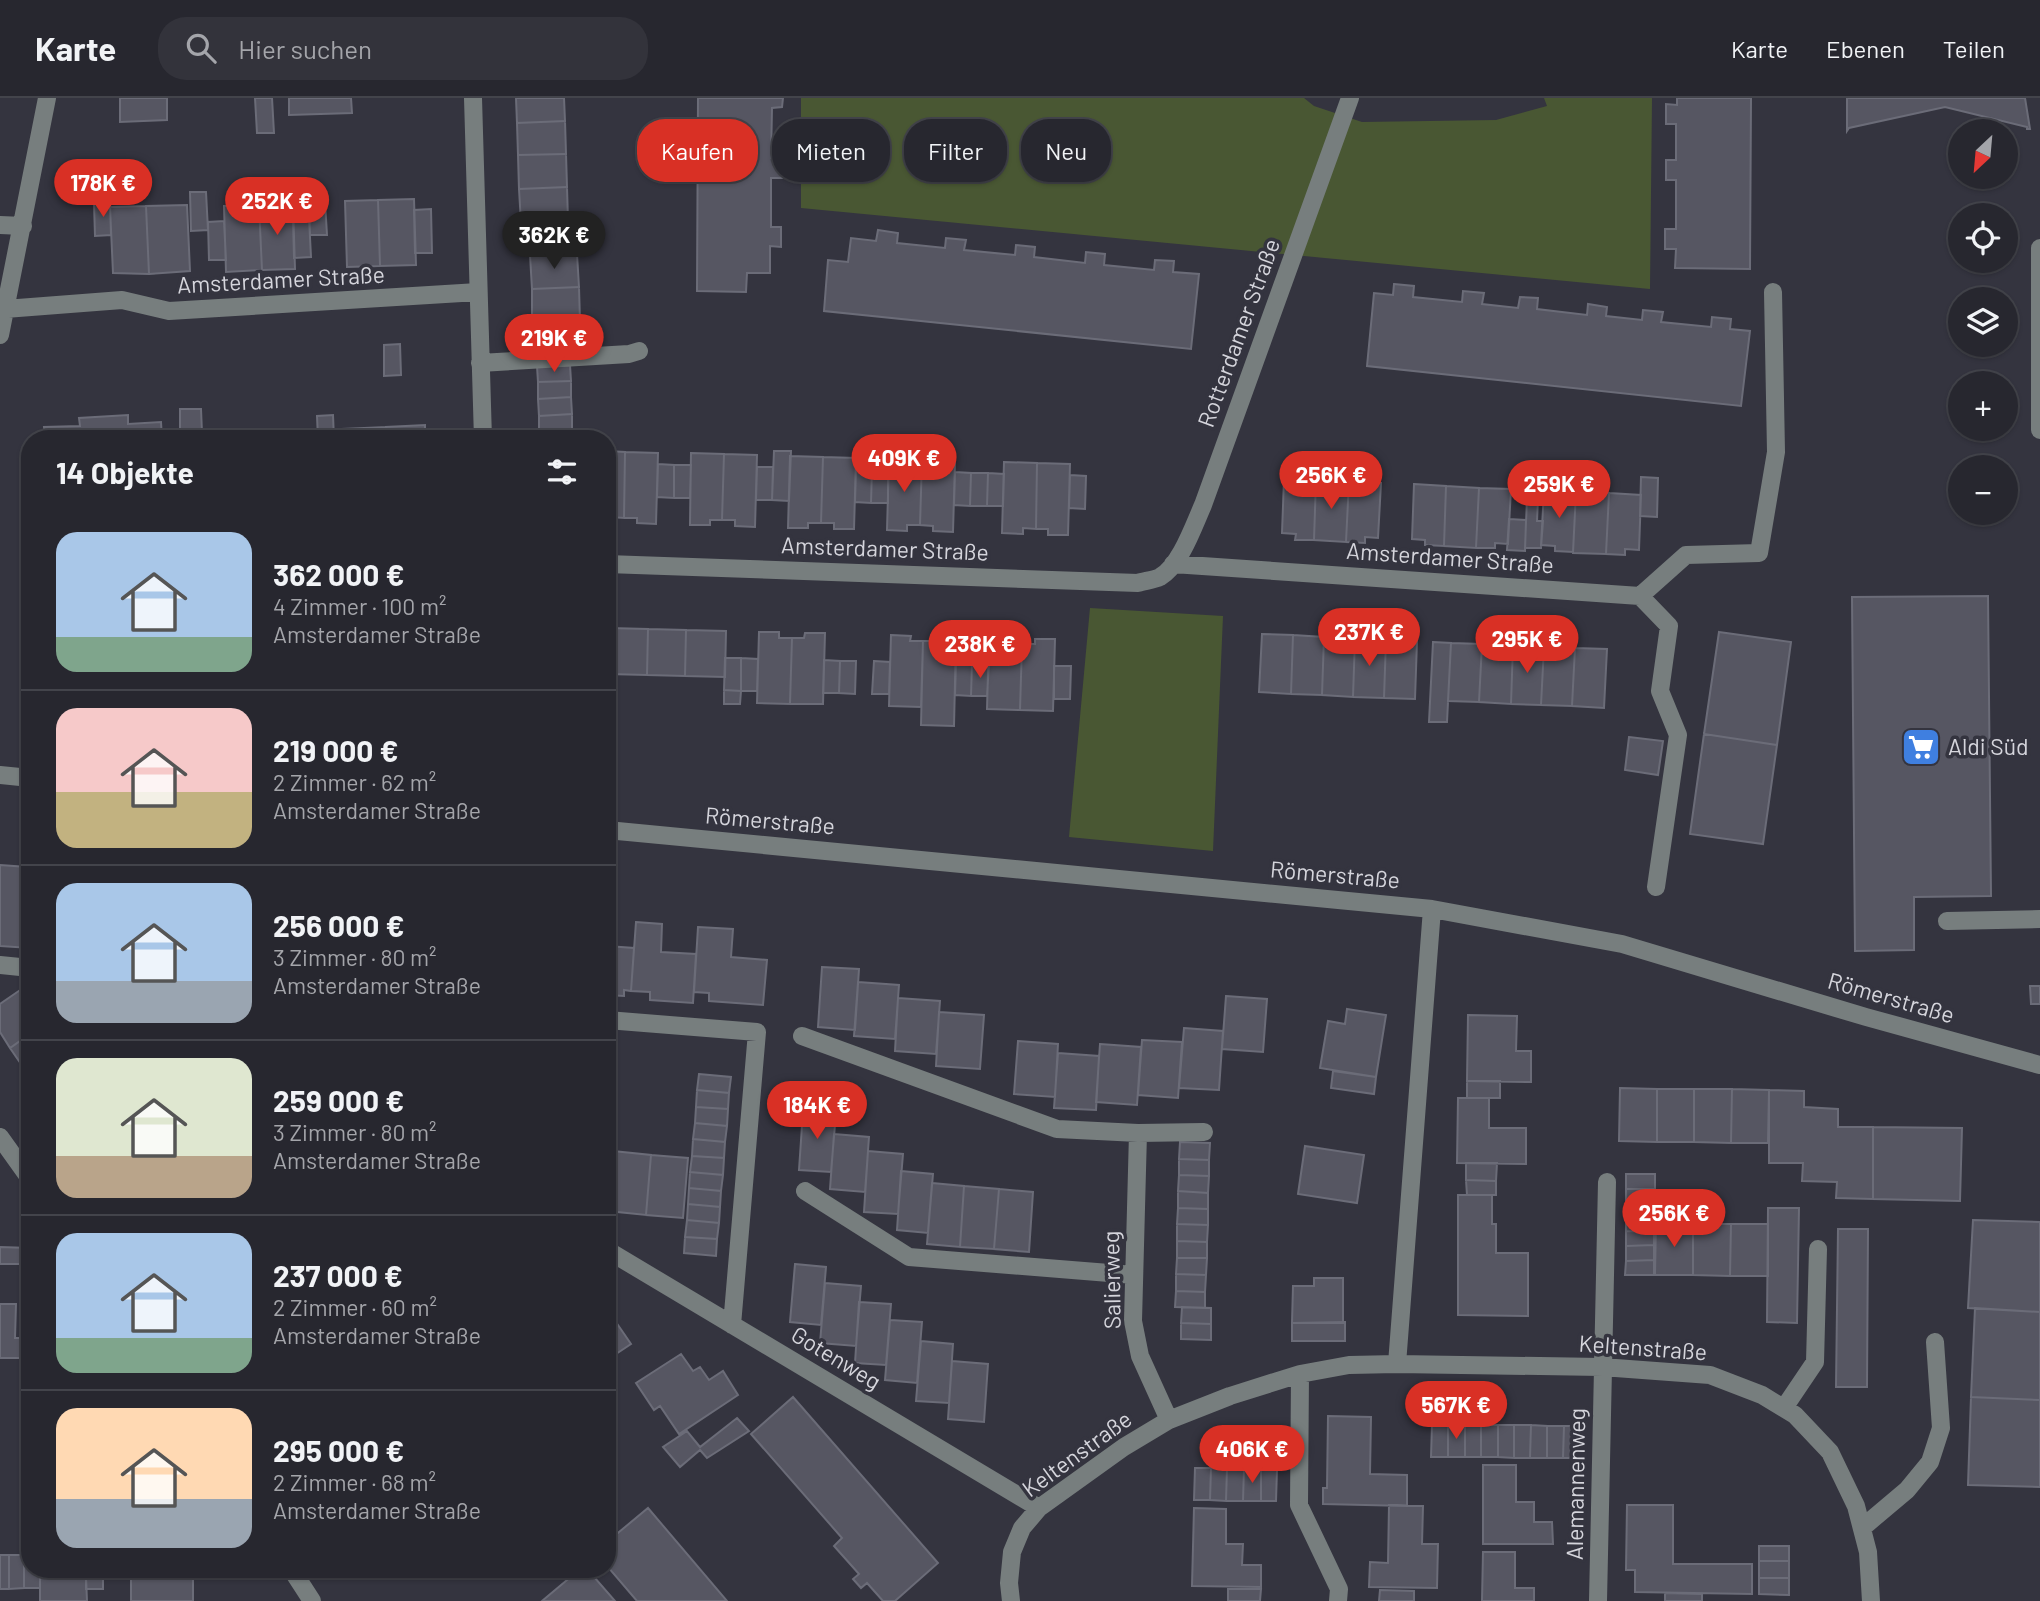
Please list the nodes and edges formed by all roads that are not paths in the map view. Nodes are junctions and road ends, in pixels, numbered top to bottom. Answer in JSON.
{"nodes":[{"id":1,"x":47,"y":98,"type":"edge"},
{"id":2,"x":473,"y":98,"type":"edge"},
{"id":3,"x":1350,"y":98,"type":"edge"},
{"id":4,"x":0,"y":225,"type":"edge"},
{"id":5,"x":23,"y":226,"type":"junction"},
{"id":6,"x":2040,"y":248,"type":"edge"},
{"id":7,"x":478,"y":292,"type":"junction"},
{"id":8,"x":1773,"y":292,"type":"dead end"},
{"id":9,"x":5,"y":309,"type":"junction"},
{"id":10,"x":0,"y":335,"type":"edge"},
{"id":11,"x":2039,"y":346,"type":"edge"},
{"id":12,"x":639,"y":351,"type":"dead end"},
{"id":13,"x":480,"y":363,"type":"junction"},
{"id":14,"x":483,"y":430,"type":"edge"},
{"id":15,"x":2040,"y":430,"type":"edge"},
{"id":16,"x":616,"y":564,"type":"edge"},
{"id":17,"x":1167,"y":570,"type":"junction"},
{"id":18,"x":1640,"y":596,"type":"junction"},
{"id":19,"x":0,"y":775,"type":"edge"},
{"id":20,"x":21,"y":777,"type":"edge"},
{"id":21,"x":616,"y":831,"type":"edge"},
{"id":22,"x":1656,"y":887,"type":"dead end"},
{"id":23,"x":1432,"y":909,"type":"junction"},
{"id":24,"x":2040,"y":919,"type":"edge"},
{"id":25,"x":1947,"y":921,"type":"dead end"},
{"id":26,"x":0,"y":965,"type":"edge"},
{"id":27,"x":21,"y":967,"type":"edge"},
{"id":28,"x":616,"y":1021,"type":"edge"},
{"id":29,"x":802,"y":1036,"type":"dead end"},
{"id":30,"x":2040,"y":1065,"type":"edge"},
{"id":31,"x":1204,"y":1132,"type":"dead end"},
{"id":32,"x":1138,"y":1133,"type":"junction"},
{"id":33,"x":0,"y":1137,"type":"edge"},
{"id":34,"x":21,"y":1166,"type":"edge"},
{"id":35,"x":1607,"y":1182,"type":"dead end"},
{"id":36,"x":806,"y":1191,"type":"dead end"},
{"id":37,"x":1818,"y":1249,"type":"dead end"},
{"id":38,"x":616,"y":1255,"type":"edge"},
{"id":39,"x":1134,"y":1275,"type":"junction"},
{"id":40,"x":732,"y":1325,"type":"junction"},
{"id":41,"x":1936,"y":1342,"type":"dead end"},
{"id":42,"x":1397,"y":1364,"type":"junction"},
{"id":43,"x":1602,"y":1367,"type":"junction"},
{"id":44,"x":1300,"y":1374,"type":"junction"},
{"id":45,"x":1784,"y":1408,"type":"junction"},
{"id":46,"x":1169,"y":1420,"type":"junction"},
{"id":47,"x":1039,"y":1508,"type":"junction"},
{"id":48,"x":1862,"y":1528,"type":"junction"},
{"id":49,"x":297,"y":1578,"type":"edge"},
{"id":50,"x":312,"y":1601,"type":"edge"},
{"id":51,"x":1011,"y":1601,"type":"edge"},
{"id":52,"x":1338,"y":1601,"type":"edge"},
{"id":53,"x":1598,"y":1601,"type":"edge"},
{"id":54,"x":1871,"y":1601,"type":"edge"}],
"edges":[{"from":1,"to":5,"type":"street"},
{"from":2,"to":7,"type":"street"},
{"from":3,"to":17,"type":"street","name":"Rotterdamer Straße"},
{"from":4,"to":5,"type":"street"},
{"from":5,"to":9,"type":"street"},
{"from":6,"to":11,"type":"street"},
{"from":7,"to":9,"type":"street","name":"Amsterdamer Straße"},
{"from":7,"to":13,"type":"street"},
{"from":8,"to":18,"type":"street"},
{"from":9,"to":10,"type":"street"},
{"from":11,"to":15,"type":"street"},
{"from":12,"to":13,"type":"street"},
{"from":13,"to":14,"type":"street"},
{"from":16,"to":17,"type":"street","name":"Amsterdamer Straße"},
{"from":17,"to":18,"type":"street","name":"Amsterdamer Straße"},
{"from":18,"to":22,"type":"street"},
{"from":19,"to":20,"type":"street"},
{"from":21,"to":23,"type":"street","name":"Römerstraße"},
{"from":23,"to":30,"type":"street","name":"Römerstraße"},
{"from":23,"to":42,"type":"street"},
{"from":24,"to":25,"type":"street"},
{"from":26,"to":27,"type":"street"},
{"from":28,"to":40,"type":"street"},
{"from":29,"to":32,"type":"street"},
{"from":31,"to":32,"type":"street"},
{"from":32,"to":39,"type":"street","name":"Salierweg"},
{"from":33,"to":34,"type":"street"},
{"from":35,"to":43,"type":"street","name":"Alemannenweg"},
{"from":36,"to":39,"type":"street"},
{"from":37,"to":45,"type":"street"},
{"from":38,"to":40,"type":"street","name":"Gotenweg"},
{"from":39,"to":46,"type":"street","name":"Salierweg"},
{"from":40,"to":47,"type":"street","name":"Gotenweg"},
{"from":41,"to":48,"type":"street"},
{"from":42,"to":43,"type":"street","name":"Keltenstraße"},
{"from":42,"to":44,"type":"street","name":"Keltenstraße"},
{"from":43,"to":45,"type":"street","name":"Keltenstraße"},
{"from":43,"to":53,"type":"street","name":"Alemannenweg"},
{"from":44,"to":46,"type":"street","name":"Keltenstraße"},
{"from":44,"to":52,"type":"street"},
{"from":45,"to":48,"type":"street","name":"Keltenstraße"},
{"from":46,"to":47,"type":"street","name":"Keltenstraße"},
{"from":47,"to":51,"type":"street","name":"Keltenstraße"},
{"from":48,"to":54,"type":"street","name":"Keltenstraße"},
{"from":49,"to":50,"type":"street"}]}
